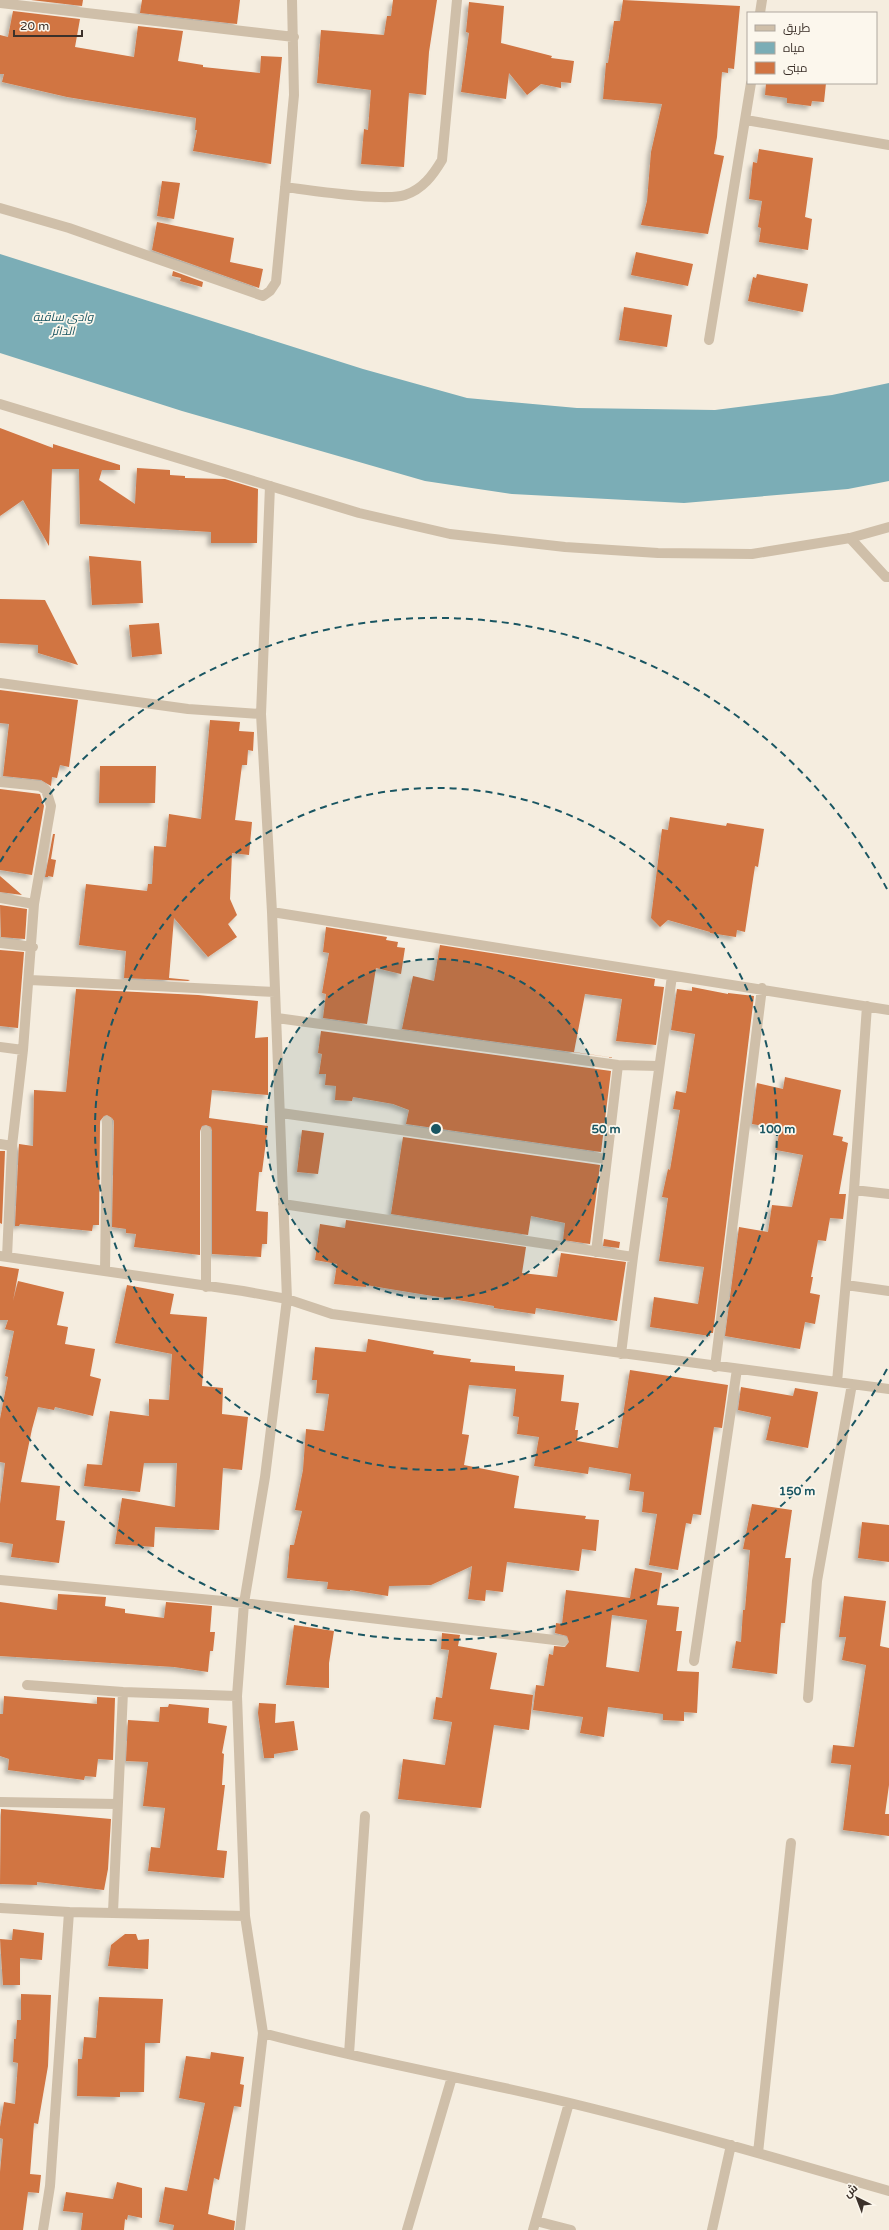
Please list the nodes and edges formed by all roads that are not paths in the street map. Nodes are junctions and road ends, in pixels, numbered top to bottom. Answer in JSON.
{"nodes":[{"id":1,"x":292,"y":0,"type":"edge"},
{"id":2,"x":458,"y":0,"type":"edge"},
{"id":3,"x":762,"y":0,"type":"edge"},
{"id":4,"x":0,"y":3,"type":"edge"},
{"id":5,"x":760,"y":12,"type":"edge"},
{"id":6,"x":294,"y":37,"type":"junction"},
{"id":7,"x":751,"y":84,"type":"edge"},
{"id":8,"x":746,"y":120,"type":"junction"},
{"id":9,"x":889,"y":145,"type":"edge"},
{"id":10,"x":285,"y":187,"type":"junction"},
{"id":11,"x":0,"y":208,"type":"edge"},
{"id":12,"x":708,"y":340,"type":"dead end"},
{"id":13,"x":0,"y":404,"type":"edge"},
{"id":14,"x":270,"y":486,"type":"junction"},
{"id":15,"x":889,"y":527,"type":"edge"},
{"id":16,"x":850,"y":538,"type":"junction"},
{"id":17,"x":889,"y":577,"type":"edge"},
{"id":18,"x":0,"y":683,"type":"edge"},
{"id":19,"x":261,"y":714,"type":"junction"},
{"id":20,"x":0,"y":782,"type":"edge"},
{"id":21,"x":0,"y":898,"type":"edge"},
{"id":22,"x":34,"y":904,"type":"junction"},
{"id":23,"x":272,"y":912,"type":"junction"},
{"id":24,"x":0,"y":943,"type":"edge"},
{"id":25,"x":33,"y":947,"type":"junction"},
{"id":26,"x":672,"y":976,"type":"junction"},
{"id":27,"x":30,"y":980,"type":"junction"},
{"id":28,"x":762,"y":988,"type":"junction"},
{"id":29,"x":275,"y":992,"type":"junction"},
{"id":30,"x":867,"y":1006,"type":"junction"},
{"id":31,"x":889,"y":1010,"type":"edge"},
{"id":32,"x":277,"y":1018,"type":"junction"},
{"id":33,"x":0,"y":1047,"type":"edge"},
{"id":34,"x":23,"y":1050,"type":"junction"},
{"id":35,"x":618,"y":1065,"type":"junction"},
{"id":36,"x":658,"y":1066,"type":"junction"},
{"id":37,"x":281,"y":1113,"type":"junction"},
{"id":38,"x":107,"y":1121,"type":"dead end"},
{"id":39,"x":206,"y":1131,"type":"dead end"},
{"id":40,"x":0,"y":1144,"type":"edge"},
{"id":41,"x":12,"y":1146,"type":"junction"},
{"id":42,"x":606,"y":1159,"type":"junction"},
{"id":43,"x":854,"y":1190,"type":"junction"},
{"id":44,"x":889,"y":1194,"type":"edge"},
{"id":45,"x":283,"y":1204,"type":"junction"},
{"id":46,"x":596,"y":1252,"type":"junction"},
{"id":47,"x":4,"y":1257,"type":"edge"},
{"id":48,"x":633,"y":1257,"type":"junction"},
{"id":49,"x":105,"y":1271,"type":"junction"},
{"id":50,"x":846,"y":1285,"type":"junction"},
{"id":51,"x":206,"y":1286,"type":"junction"},
{"id":52,"x":889,"y":1291,"type":"edge"},
{"id":53,"x":287,"y":1300,"type":"junction"},
{"id":54,"x":621,"y":1354,"type":"junction"},
{"id":55,"x":714,"y":1367,"type":"junction"},
{"id":56,"x":737,"y":1369,"type":"junction"},
{"id":57,"x":837,"y":1382,"type":"junction"},
{"id":58,"x":852,"y":1384,"type":"junction"},
{"id":59,"x":889,"y":1389,"type":"edge"},
{"id":60,"x":0,"y":1580,"type":"edge"},
{"id":61,"x":244,"y":1603,"type":"junction"},
{"id":62,"x":563,"y":1641,"type":"dead end"},
{"id":63,"x":694,"y":1662,"type":"dead end"},
{"id":64,"x":27,"y":1684,"type":"dead end"},
{"id":65,"x":122,"y":1692,"type":"junction"},
{"id":66,"x":237,"y":1696,"type":"junction"},
{"id":67,"x":808,"y":1698,"type":"dead end"},
{"id":68,"x":0,"y":1802,"type":"edge"},
{"id":69,"x":117,"y":1804,"type":"junction"},
{"id":70,"x":365,"y":1816,"type":"dead end"},
{"id":71,"x":791,"y":1843,"type":"dead end"},
{"id":72,"x":0,"y":1908,"type":"edge"},
{"id":73,"x":69,"y":1912,"type":"junction"},
{"id":74,"x":113,"y":1912,"type":"junction"},
{"id":75,"x":245,"y":1916,"type":"junction"},
{"id":76,"x":263,"y":2033,"type":"junction"},
{"id":77,"x":350,"y":2054,"type":"junction"},
{"id":78,"x":452,"y":2077,"type":"junction"},
{"id":79,"x":569,"y":2103,"type":"junction"},
{"id":80,"x":730,"y":2145,"type":"junction"},
{"id":81,"x":758,"y":2153,"type":"junction"},
{"id":82,"x":889,"y":2191,"type":"edge"},
{"id":83,"x":535,"y":2225,"type":"edge"},
{"id":84,"x":43,"y":2230,"type":"edge"},
{"id":85,"x":240,"y":2230,"type":"edge"},
{"id":86,"x":407,"y":2230,"type":"edge"},
{"id":87,"x":571,"y":2230,"type":"edge"},
{"id":88,"x":712,"y":2230,"type":"edge"}],
"edges":[{"from":1,"to":6,"type":"street"},
{"from":2,"to":10,"type":"street"},
{"from":3,"to":5,"type":"street"},
{"from":4,"to":6,"type":"street"},
{"from":6,"to":10,"type":"street"},
{"from":7,"to":8,"type":"street"},
{"from":8,"to":9,"type":"street"},
{"from":8,"to":12,"type":"street"},
{"from":10,"to":11,"type":"street"},
{"from":13,"to":14,"type":"street"},
{"from":14,"to":16,"type":"street"},
{"from":14,"to":19,"type":"street"},
{"from":15,"to":16,"type":"street"},
{"from":16,"to":17,"type":"street"},
{"from":18,"to":19,"type":"street"},
{"from":19,"to":23,"type":"street"},
{"from":20,"to":22,"type":"street"},
{"from":21,"to":22,"type":"street"},
{"from":22,"to":25,"type":"street"},
{"from":23,"to":26,"type":"street"},
{"from":23,"to":29,"type":"street"},
{"from":24,"to":25,"type":"street"},
{"from":25,"to":27,"type":"street"},
{"from":26,"to":28,"type":"street"},
{"from":26,"to":36,"type":"street"},
{"from":27,"to":29,"type":"street"},
{"from":27,"to":34,"type":"street"},
{"from":28,"to":30,"type":"street"},
{"from":28,"to":55,"type":"street"},
{"from":29,"to":32,"type":"street"},
{"from":30,"to":31,"type":"street"},
{"from":30,"to":43,"type":"street"},
{"from":32,"to":35,"type":"street"},
{"from":32,"to":37,"type":"street"},
{"from":33,"to":34,"type":"street"},
{"from":34,"to":41,"type":"street"},
{"from":35,"to":36,"type":"street"},
{"from":35,"to":42,"type":"street"},
{"from":36,"to":48,"type":"street"},
{"from":37,"to":42,"type":"street"},
{"from":37,"to":45,"type":"street"},
{"from":38,"to":49,"type":"street"},
{"from":39,"to":51,"type":"street"},
{"from":40,"to":41,"type":"street"},
{"from":41,"to":47,"type":"street"},
{"from":42,"to":46,"type":"street"},
{"from":43,"to":44,"type":"street"},
{"from":43,"to":50,"type":"street"},
{"from":45,"to":46,"type":"street"},
{"from":45,"to":53,"type":"street"},
{"from":46,"to":48,"type":"street"},
{"from":47,"to":49,"type":"street"},
{"from":48,"to":54,"type":"street"},
{"from":49,"to":51,"type":"street"},
{"from":50,"to":52,"type":"street"},
{"from":50,"to":57,"type":"street"},
{"from":51,"to":53,"type":"street"},
{"from":53,"to":54,"type":"street"},
{"from":53,"to":61,"type":"street"},
{"from":54,"to":55,"type":"street"},
{"from":55,"to":56,"type":"street"},
{"from":56,"to":57,"type":"street"},
{"from":56,"to":63,"type":"street"},
{"from":57,"to":58,"type":"street"},
{"from":58,"to":59,"type":"street"},
{"from":58,"to":67,"type":"street"},
{"from":60,"to":61,"type":"street"},
{"from":61,"to":62,"type":"street"},
{"from":61,"to":66,"type":"street"},
{"from":64,"to":65,"type":"street"},
{"from":65,"to":66,"type":"street"},
{"from":65,"to":69,"type":"street"},
{"from":66,"to":75,"type":"street"},
{"from":68,"to":69,"type":"street"},
{"from":69,"to":74,"type":"street"},
{"from":70,"to":77,"type":"street"},
{"from":71,"to":81,"type":"street"},
{"from":72,"to":73,"type":"street"},
{"from":73,"to":74,"type":"street"},
{"from":73,"to":84,"type":"street"},
{"from":74,"to":75,"type":"street"},
{"from":75,"to":76,"type":"street"},
{"from":76,"to":77,"type":"street"},
{"from":76,"to":85,"type":"street"},
{"from":77,"to":78,"type":"street"},
{"from":78,"to":79,"type":"street"},
{"from":78,"to":86,"type":"street"},
{"from":79,"to":80,"type":"street"},
{"from":79,"to":83,"type":"street"},
{"from":80,"to":81,"type":"street"},
{"from":80,"to":88,"type":"street"},
{"from":81,"to":82,"type":"street"},
{"from":83,"to":87,"type":"street"}]}
